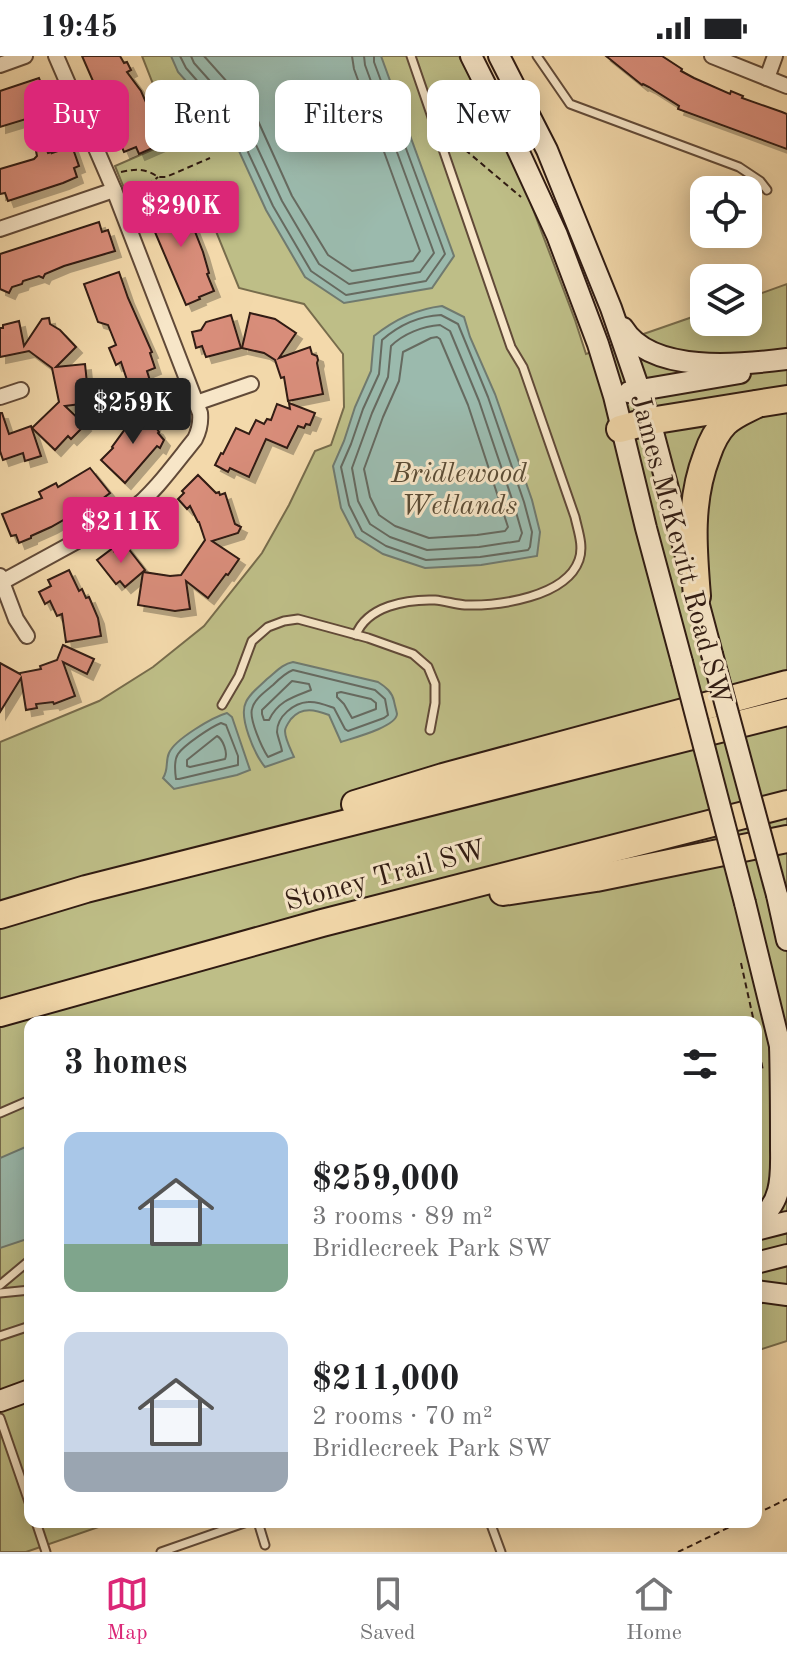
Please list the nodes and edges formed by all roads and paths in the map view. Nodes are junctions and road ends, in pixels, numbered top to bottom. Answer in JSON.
{"nodes":[{"id":1,"x":25,"y":56,"type":"edge"},
{"id":2,"x":56,"y":56,"type":"edge"},
{"id":3,"x":411,"y":56,"type":"edge"},
{"id":4,"x":471,"y":56,"type":"edge"},
{"id":5,"x":499,"y":56,"type":"edge"},
{"id":6,"x":537,"y":56,"type":"edge"},
{"id":7,"x":712,"y":56,"type":"edge"},
{"id":8,"x":775,"y":56,"type":"edge"},
{"id":9,"x":0,"y":65,"type":"edge"},
{"id":10,"x":767,"y":78,"type":"junction"},
{"id":11,"x":787,"y":86,"type":"edge"},
{"id":12,"x":427,"y":103,"type":"edge"},
{"id":13,"x":444,"y":152,"type":"edge"},
{"id":14,"x":468,"y":152,"type":"edge"},
{"id":15,"x":210,"y":158,"type":"dead end"},
{"id":16,"x":108,"y":175,"type":"junction"},
{"id":17,"x":158,"y":177,"type":"junction"},
{"id":18,"x":767,"y":190,"type":"dead end"},
{"id":19,"x":117,"y":196,"type":"junction"},
{"id":20,"x":524,"y":199,"type":"dead end"},
{"id":21,"x":0,"y":229,"type":"edge"},
{"id":22,"x":611,"y":308,"type":"junction"},
{"id":23,"x":787,"y":359,"type":"edge"},
{"id":24,"x":787,"y":366,"type":"edge"},
{"id":25,"x":251,"y":384,"type":"dead end"},
{"id":26,"x":21,"y":390,"type":"dead end"},
{"id":27,"x":640,"y":390,"type":"junction"},
{"id":28,"x":614,"y":396,"type":"junction"},
{"id":29,"x":0,"y":397,"type":"edge"},
{"id":30,"x":787,"y":399,"type":"edge"},
{"id":31,"x":196,"y":403,"type":"junction"},
{"id":32,"x":757,"y":404,"type":"junction"},
{"id":33,"x":650,"y":421,"type":"junction"},
{"id":34,"x":620,"y":429,"type":"junction"},
{"id":35,"x":140,"y":503,"type":"junction"},
{"id":36,"x":165,"y":536,"type":"dead end"},
{"id":37,"x":1,"y":579,"type":"edge"},
{"id":38,"x":697,"y":596,"type":"junction"},
{"id":39,"x":356,"y":635,"type":"junction"},
{"id":40,"x":27,"y":636,"type":"dead end"},
{"id":41,"x":787,"y":684,"type":"edge"},
{"id":42,"x":222,"y":705,"type":"dead end"},
{"id":43,"x":787,"y":712,"type":"edge"},
{"id":44,"x":430,"y":730,"type":"dead end"},
{"id":45,"x":787,"y":804,"type":"edge"},
{"id":46,"x":787,"y":839,"type":"edge"},
{"id":47,"x":86,"y":889,"type":"junction"},
{"id":48,"x":0,"y":915,"type":"edge"},
{"id":49,"x":322,"y":923,"type":"junction"},
{"id":50,"x":787,"y":940,"type":"edge"},
{"id":51,"x":742,"y":965,"type":"dead end"},
{"id":52,"x":0,"y":1013,"type":"edge"},
{"id":53,"x":753,"y":1016,"type":"edge"},
{"id":54,"x":780,"y":1045,"type":"junction"},
{"id":55,"x":787,"y":1074,"type":"edge"},
{"id":56,"x":24,"y":1103,"type":"edge"},
{"id":57,"x":0,"y":1113,"type":"edge"},
{"id":58,"x":762,"y":1217,"type":"edge"},
{"id":59,"x":787,"y":1222,"type":"edge"},
{"id":60,"x":762,"y":1228,"type":"edge"},
{"id":61,"x":787,"y":1255,"type":"edge"},
{"id":62,"x":762,"y":1261,"type":"edge"},
{"id":63,"x":24,"y":1265,"type":"edge"},
{"id":64,"x":0,"y":1285,"type":"edge"},
{"id":65,"x":24,"y":1291,"type":"edge"},
{"id":66,"x":762,"y":1292,"type":"edge"},
{"id":67,"x":0,"y":1293,"type":"edge"},
{"id":68,"x":787,"y":1295,"type":"edge"},
{"id":69,"x":24,"y":1328,"type":"edge"},
{"id":70,"x":0,"y":1336,"type":"edge"},
{"id":71,"x":24,"y":1392,"type":"edge"},
{"id":72,"x":0,"y":1401,"type":"edge"},
{"id":73,"x":0,"y":1418,"type":"edge"},
{"id":74,"x":24,"y":1488,"type":"edge"},
{"id":75,"x":787,"y":1499,"type":"edge"},
{"id":76,"x":762,"y":1511,"type":"edge"},
{"id":77,"x":38,"y":1528,"type":"edge"},
{"id":78,"x":230,"y":1528,"type":"edge"},
{"id":79,"x":260,"y":1528,"type":"edge"},
{"id":80,"x":492,"y":1528,"type":"edge"},
{"id":81,"x":728,"y":1528,"type":"edge"},
{"id":82,"x":265,"y":1545,"type":"dead end"},
{"id":83,"x":46,"y":1552,"type":"edge"},
{"id":84,"x":161,"y":1552,"type":"edge"},
{"id":85,"x":501,"y":1552,"type":"edge"},
{"id":86,"x":678,"y":1552,"type":"edge"}],
"edges":[{"from":1,"to":9,"type":"street"},
{"from":2,"to":16,"type":"street"},
{"from":3,"to":12,"type":"lane"},
{"from":4,"to":28,"type":"main road","name":"James McKevitt Road SW"},
{"from":5,"to":22,"type":"main road","name":"James McKevitt Road SW"},
{"from":6,"to":18,"type":"lane"},
{"from":7,"to":10,"type":"street"},
{"from":8,"to":10,"type":"street"},
{"from":10,"to":11,"type":"street"},
{"from":13,"to":39,"type":"lane"},
{"from":14,"to":20,"type":"path"},
{"from":15,"to":17,"type":"path"},
{"from":16,"to":17,"type":"path"},
{"from":16,"to":19,"type":"street"},
{"from":17,"to":19,"type":"path"},
{"from":19,"to":21,"type":"street"},
{"from":19,"to":31,"type":"street"},
{"from":22,"to":23,"type":"main road"},
{"from":22,"to":27,"type":"main road","name":"James McKevitt Road SW"},
{"from":24,"to":27,"type":"main road"},
{"from":25,"to":31,"type":"street"},
{"from":26,"to":29,"type":"street"},
{"from":27,"to":28,"type":"main road"},
{"from":27,"to":33,"type":"main road","name":"James McKevitt Road SW"},
{"from":28,"to":34,"type":"main road","name":"James McKevitt Road SW"},
{"from":30,"to":32,"type":"highway"},
{"from":31,"to":35,"type":"street"},
{"from":32,"to":33,"type":"highway"},
{"from":32,"to":38,"type":"highway"},
{"from":33,"to":34,"type":"highway"},
{"from":33,"to":38,"type":"main road","name":"James McKevitt Road SW"},
{"from":34,"to":54,"type":"main road","name":"James McKevitt Road SW","bridge":true},
{"from":35,"to":36,"type":"street"},
{"from":35,"to":37,"type":"street"},
{"from":37,"to":40,"type":"street"},
{"from":38,"to":50,"type":"main road","name":"James McKevitt Road SW","bridge":true},
{"from":39,"to":42,"type":"lane"},
{"from":39,"to":44,"type":"lane"},
{"from":41,"to":47,"type":"highway"},
{"from":43,"to":47,"type":"highway","name":"Stoney Trail SW"},
{"from":45,"to":49,"type":"highway","name":"Stoney Trail SW"},
{"from":46,"to":49,"type":"highway"},
{"from":47,"to":48,"type":"highway","name":"Stoney Trail SW"},
{"from":49,"to":52,"type":"highway","name":"Stoney Trail SW"},
{"from":51,"to":53,"type":"path"},
{"from":54,"to":55,"type":"main road","name":"James McKevitt Road SW"},
{"from":54,"to":58,"type":"main road"},
{"from":56,"to":57,"type":"lane"},
{"from":59,"to":60,"type":"main road"},
{"from":61,"to":62,"type":"main road"},
{"from":63,"to":64,"type":"lane"},
{"from":65,"to":67,"type":"lane"},
{"from":66,"to":68,"type":"main road"},
{"from":69,"to":70,"type":"lane"},
{"from":71,"to":72,"type":"main road"},
{"from":73,"to":74,"type":"lane"},
{"from":75,"to":76,"type":"path"},
{"from":77,"to":83,"type":"lane"},
{"from":78,"to":84,"type":"lane"},
{"from":79,"to":82,"type":"lane"},
{"from":80,"to":85,"type":"lane"},
{"from":81,"to":86,"type":"path"}]}
